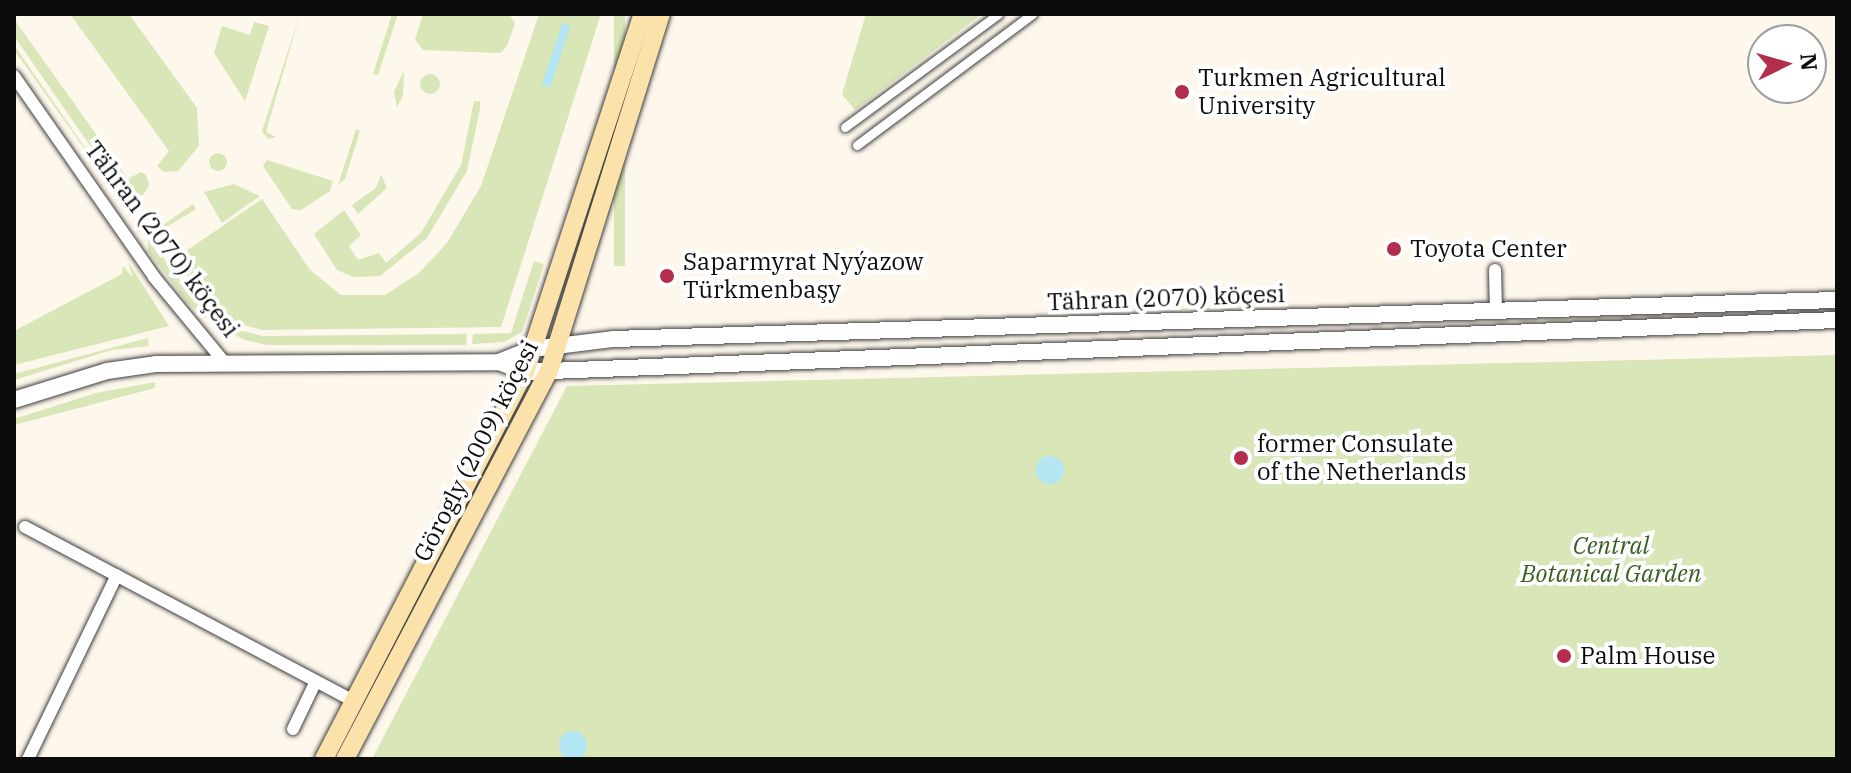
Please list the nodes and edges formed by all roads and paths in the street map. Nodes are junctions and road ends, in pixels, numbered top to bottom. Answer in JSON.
{"nodes":[{"id":1,"x":643,"y":14,"type":"edge"},
{"id":2,"x":661,"y":14,"type":"edge"},
{"id":3,"x":998,"y":14,"type":"edge"},
{"id":4,"x":1032,"y":14,"type":"edge"},
{"id":5,"x":14,"y":76,"type":"edge"},
{"id":6,"x":845,"y":127,"type":"dead end"},
{"id":7,"x":857,"y":145,"type":"dead end"},
{"id":8,"x":1495,"y":270,"type":"dead end"},
{"id":9,"x":1837,"y":300,"type":"edge"},
{"id":10,"x":1496,"y":311,"type":"junction"},
{"id":11,"x":1837,"y":320,"type":"edge"},
{"id":12,"x":557,"y":347,"type":"junction"},
{"id":13,"x":532,"y":349,"type":"junction"},
{"id":14,"x":224,"y":362,"type":"junction"},
{"id":15,"x":499,"y":362,"type":"junction"},
{"id":16,"x":549,"y":371,"type":"junction"},
{"id":17,"x":525,"y":372,"type":"junction"},
{"id":18,"x":14,"y":400,"type":"edge"},
{"id":19,"x":25,"y":527,"type":"dead end"},
{"id":20,"x":117,"y":575,"type":"junction"},
{"id":21,"x":315,"y":683,"type":"junction"},
{"id":22,"x":353,"y":701,"type":"junction"},
{"id":23,"x":293,"y":729,"type":"dead end"},
{"id":24,"x":28,"y":759,"type":"edge"},
{"id":25,"x":324,"y":759,"type":"edge"},
{"id":26,"x":345,"y":759,"type":"edge"}],
"edges":[{"from":1,"to":13,"type":"main road","name":"Görogly (2009) köçesi"},
{"from":2,"to":12,"type":"main road","name":"Görogly (2009) köçesi"},
{"from":3,"to":6,"type":"street"},
{"from":4,"to":7,"type":"street"},
{"from":5,"to":14,"type":"street","name":"Tähran (2070) köçesi"},
{"from":8,"to":10,"type":"street"},
{"from":9,"to":10,"type":"street","name":"Tähran (2070) köçesi"},
{"from":10,"to":12,"type":"street","name":"Tähran (2070) köçesi"},
{"from":11,"to":16,"type":"street","name":"Tähran (2070) köçesi"},
{"from":12,"to":13,"type":"street","name":"Tähran (2070) köçesi"},
{"from":12,"to":16,"type":"main road","name":"Görogly (2009) köçesi"},
{"from":13,"to":15,"type":"street","name":"Tähran (2070) köçesi"},
{"from":13,"to":17,"type":"main road","name":"Görogly (2009) köçesi"},
{"from":14,"to":15,"type":"street","name":"Tähran (2070) köçesi"},
{"from":14,"to":18,"type":"street"},
{"from":15,"to":17,"type":"street","name":"Tähran (2070) köçesi"},
{"from":16,"to":17,"type":"street","name":"Tähran (2070) köçesi"},
{"from":16,"to":26,"type":"main road","name":"Görogly (2009) köçesi"},
{"from":17,"to":22,"type":"main road","name":"Görogly (2009) köçesi"},
{"from":19,"to":20,"type":"street"},
{"from":20,"to":21,"type":"street"},
{"from":20,"to":24,"type":"street"},
{"from":21,"to":22,"type":"street"},
{"from":21,"to":23,"type":"street"},
{"from":22,"to":25,"type":"main road","name":"Görogly (2009) köçesi"}]}
